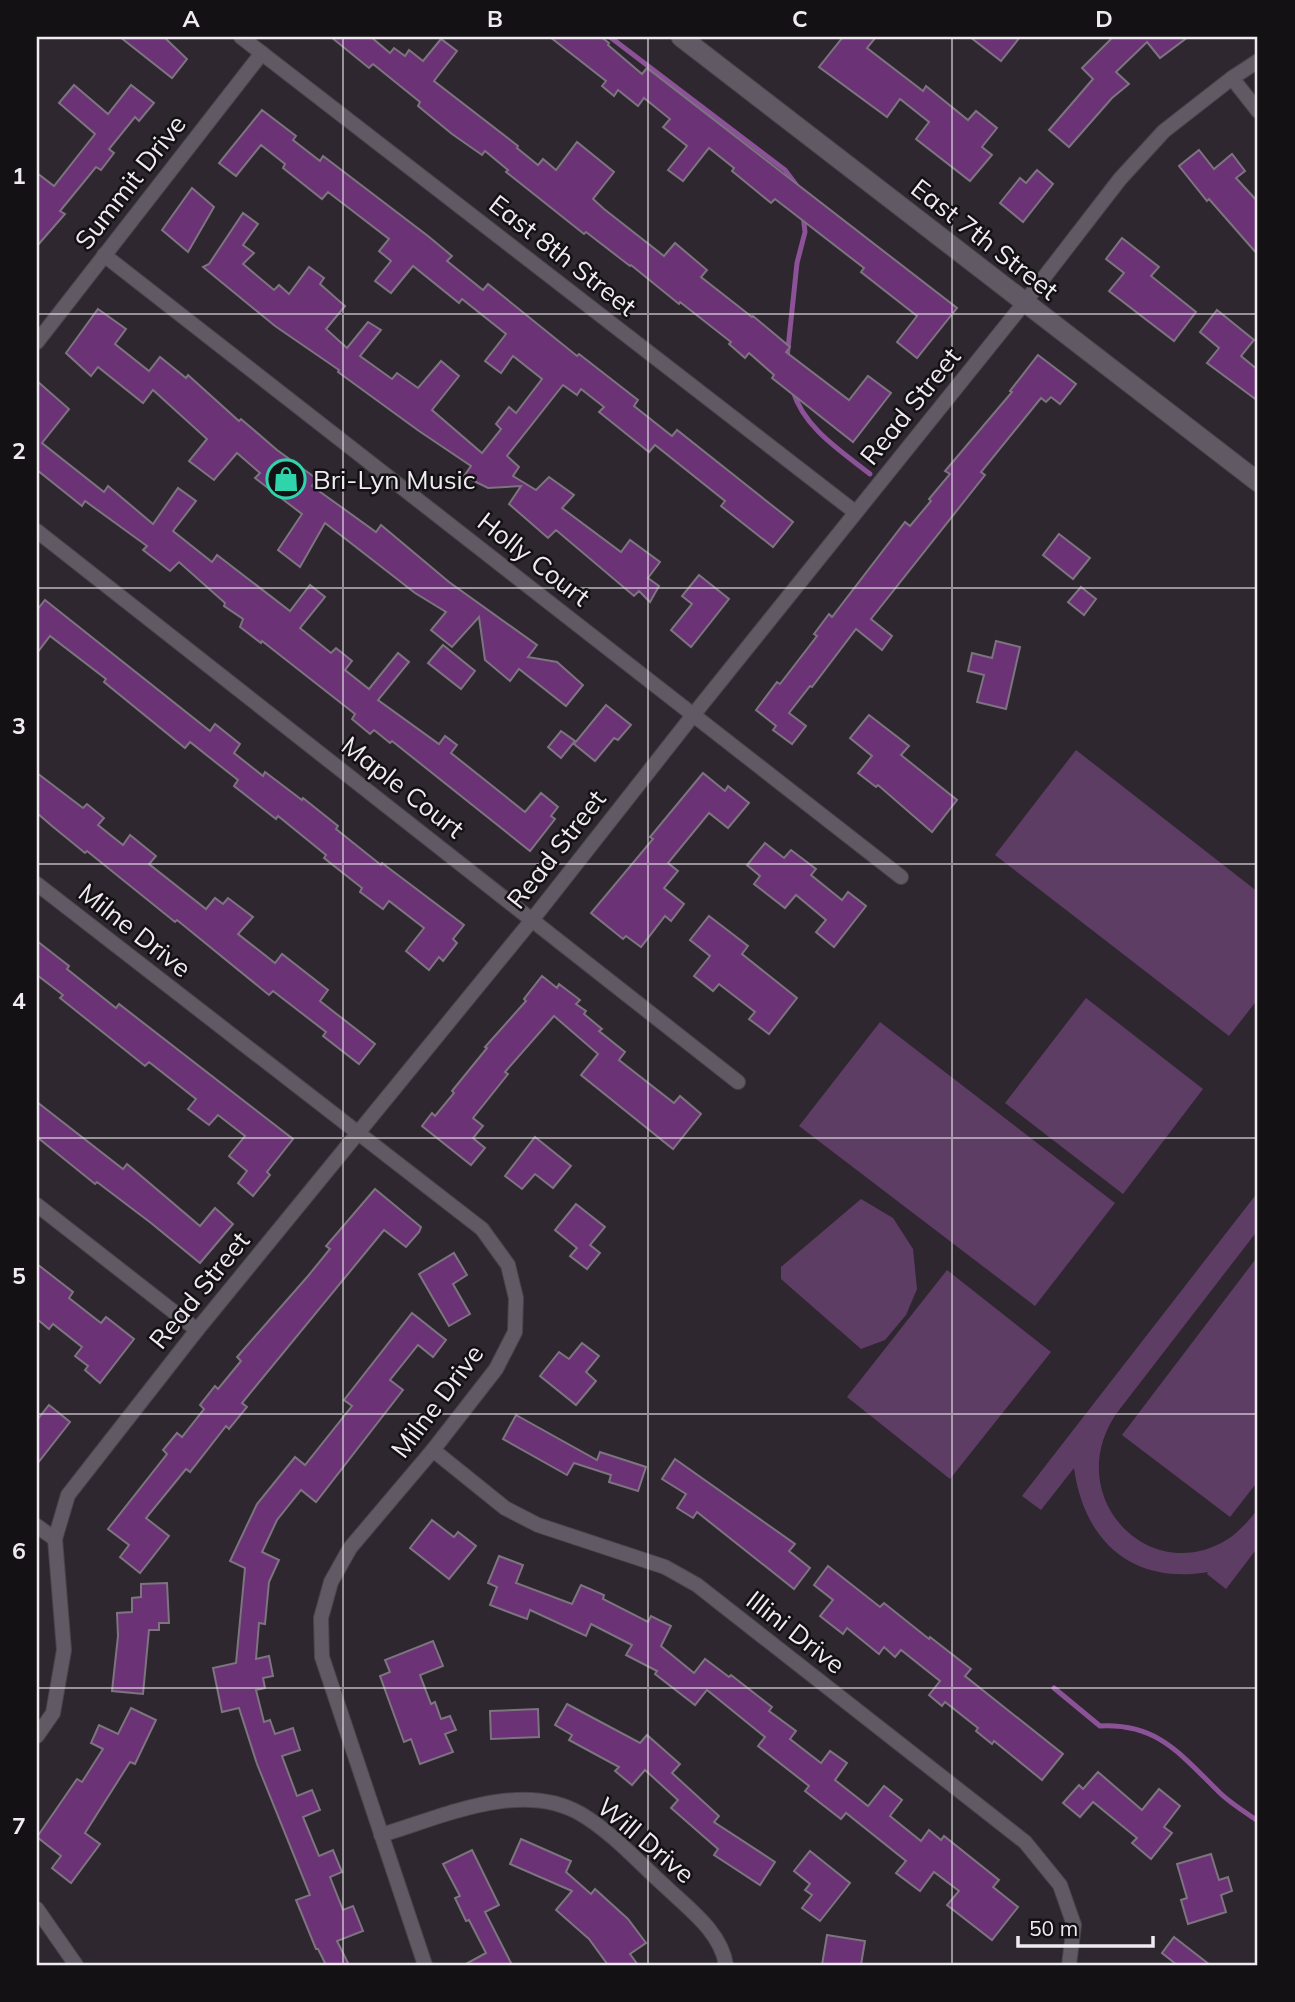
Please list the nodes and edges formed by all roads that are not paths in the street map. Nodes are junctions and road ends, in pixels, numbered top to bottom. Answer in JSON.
{"nodes":[{"id":1,"x":242,"y":37,"type":"edge"},
{"id":2,"x":681,"y":37,"type":"edge"},
{"id":3,"x":262,"y":53,"type":"junction"},
{"id":4,"x":1258,"y":61,"type":"edge"},
{"id":5,"x":1232,"y":78,"type":"junction"},
{"id":6,"x":1258,"y":111,"type":"edge"},
{"id":7,"x":104,"y":255,"type":"junction"},
{"id":8,"x":1025,"y":302,"type":"junction"},
{"id":9,"x":37,"y":342,"type":"edge"},
{"id":10,"x":1258,"y":482,"type":"edge"},
{"id":11,"x":855,"y":512,"type":"junction"},
{"id":12,"x":37,"y":531,"type":"edge"},
{"id":13,"x":694,"y":714,"type":"junction"},
{"id":14,"x":901,"y":877,"type":"dead end"},
{"id":15,"x":37,"y":884,"type":"edge"},
{"id":16,"x":532,"y":920,"type":"junction"},
{"id":17,"x":738,"y":1082,"type":"dead end"},
{"id":18,"x":356,"y":1133,"type":"junction"},
{"id":19,"x":37,"y":1205,"type":"edge"},
{"id":20,"x":197,"y":1330,"type":"junction"},
{"id":21,"x":433,"y":1450,"type":"junction"},
{"id":22,"x":37,"y":1525,"type":"edge"},
{"id":23,"x":55,"y":1539,"type":"junction"},
{"id":24,"x":37,"y":1736,"type":"edge"},
{"id":25,"x":381,"y":1835,"type":"junction"},
{"id":26,"x":37,"y":1909,"type":"edge"},
{"id":27,"x":76,"y":1965,"type":"edge"},
{"id":28,"x":425,"y":1965,"type":"edge"},
{"id":29,"x":726,"y":1965,"type":"edge"},
{"id":30,"x":1069,"y":1965,"type":"edge"}],
"edges":[{"from":1,"to":3,"type":"street","name":"East 8th Street"},
{"from":2,"to":8,"type":"street","name":"East 7th Street"},
{"from":3,"to":7,"type":"street","name":"Summit Drive"},
{"from":3,"to":11,"type":"street","name":"East 8th Street"},
{"from":4,"to":5,"type":"street","name":"Read Street"},
{"from":5,"to":6,"type":"street"},
{"from":5,"to":8,"type":"street","name":"Read Street"},
{"from":7,"to":9,"type":"street","name":"Summit Drive"},
{"from":7,"to":13,"type":"street","name":"Holly Court"},
{"from":8,"to":10,"type":"street","name":"East 7th Street"},
{"from":8,"to":11,"type":"street","name":"Read Street"},
{"from":11,"to":13,"type":"street","name":"Read Street"},
{"from":12,"to":16,"type":"street","name":"Maple Court"},
{"from":13,"to":14,"type":"street","name":"Holly Court"},
{"from":13,"to":16,"type":"street","name":"Read Street"},
{"from":15,"to":18,"type":"street","name":"Milne Drive"},
{"from":16,"to":17,"type":"street","name":"Maple Court"},
{"from":16,"to":18,"type":"street","name":"Read Street"},
{"from":18,"to":20,"type":"street","name":"Read Street"},
{"from":18,"to":21,"type":"street","name":"Milne Drive"},
{"from":19,"to":20,"type":"street"},
{"from":20,"to":23,"type":"street","name":"Read Street"},
{"from":21,"to":25,"type":"street","name":"Milne Drive"},
{"from":21,"to":30,"type":"street","name":"Illini Drive"},
{"from":22,"to":23,"type":"street"},
{"from":23,"to":24,"type":"street","name":"Read Street"},
{"from":25,"to":28,"type":"street","name":"Milne Drive"},
{"from":25,"to":29,"type":"street","name":"Will Drive"},
{"from":26,"to":27,"type":"street"}]}
